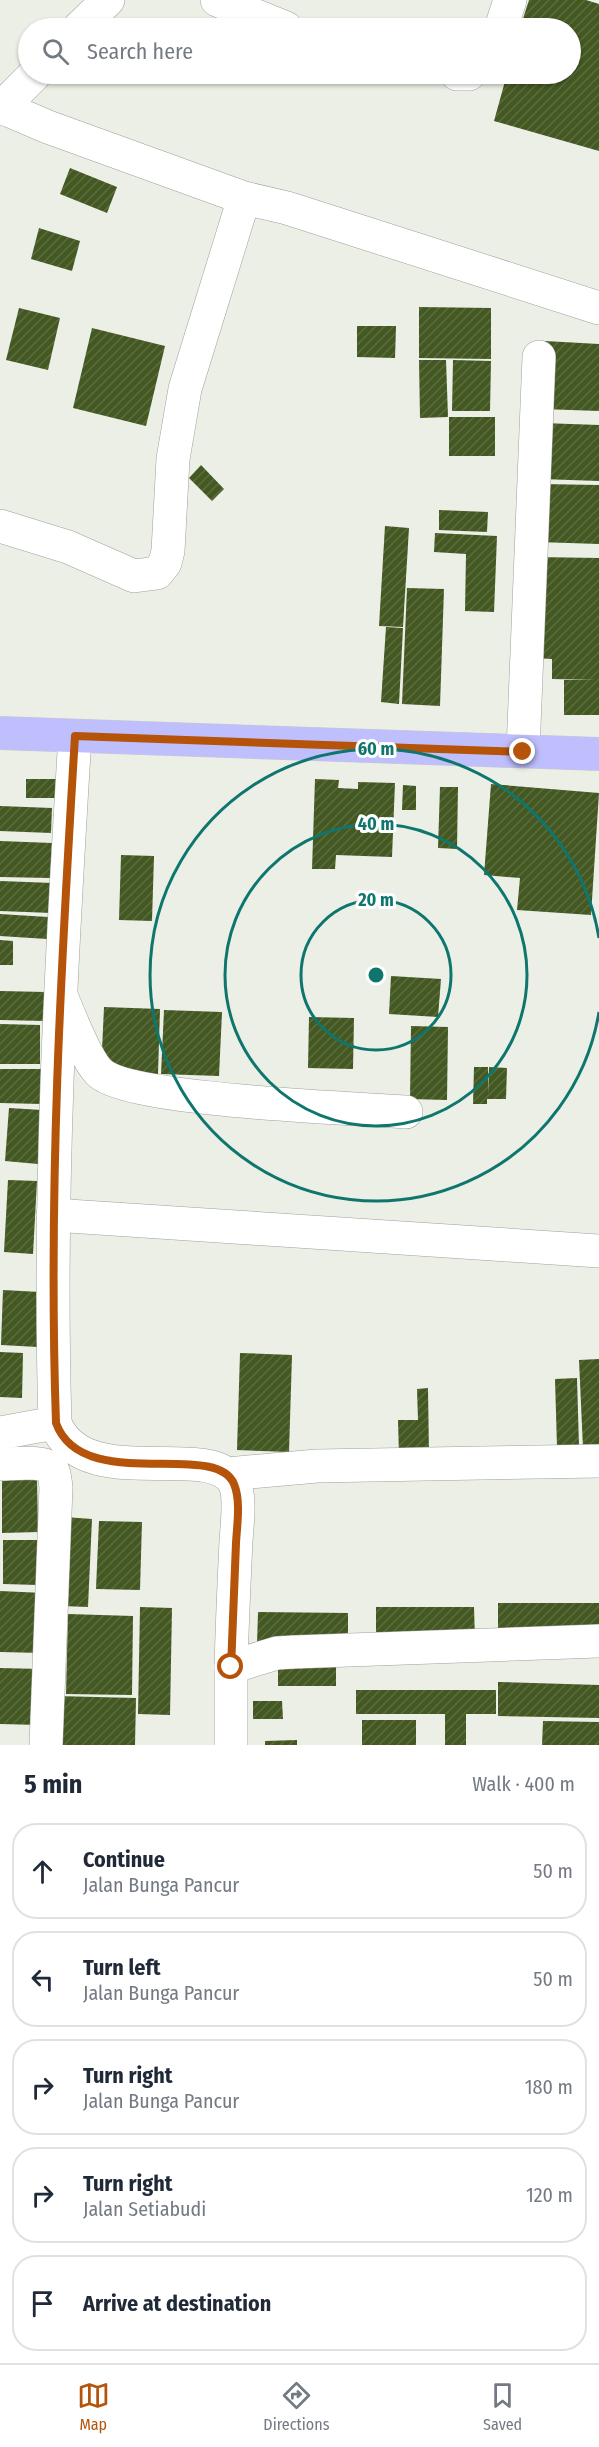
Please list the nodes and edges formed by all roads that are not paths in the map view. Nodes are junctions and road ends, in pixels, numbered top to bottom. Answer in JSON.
{"nodes":[{"id":1,"x":108,"y":0,"type":"edge"},
{"id":2,"x":217,"y":0,"type":"edge"},
{"id":3,"x":510,"y":0,"type":"edge"},
{"id":4,"x":90,"y":18,"type":"edge"},
{"id":5,"x":261,"y":18,"type":"edge"},
{"id":6,"x":504,"y":18,"type":"edge"},
{"id":7,"x":10,"y":93,"type":"edge"},
{"id":8,"x":244,"y":198,"type":"junction"},
{"id":9,"x":599,"y":308,"type":"edge"},
{"id":10,"x":539,"y":357,"type":"dead end"},
{"id":11,"x":0,"y":526,"type":"edge"},
{"id":12,"x":0,"y":733,"type":"edge"},
{"id":13,"x":75,"y":736,"type":"junction"},
{"id":14,"x":523,"y":752,"type":"junction"},
{"id":15,"x":599,"y":754,"type":"edge"},
{"id":16,"x":60,"y":994,"type":"junction"},
{"id":17,"x":406,"y":1112,"type":"dead end"},
{"id":18,"x":53,"y":1215,"type":"junction"},
{"id":19,"x":599,"y":1251,"type":"edge"},
{"id":20,"x":56,"y":1423,"type":"junction"},
{"id":21,"x":0,"y":1433,"type":"edge"},
{"id":22,"x":599,"y":1461,"type":"edge"},
{"id":23,"x":0,"y":1464,"type":"edge"},
{"id":24,"x":227,"y":1474,"type":"junction"},
{"id":25,"x":599,"y":1641,"type":"edge"},
{"id":26,"x":231,"y":1667,"type":"junction"},
{"id":27,"x":46,"y":1745,"type":"edge"},
{"id":28,"x":231,"y":1745,"type":"edge"}],
"edges":[{"from":1,"to":4,"type":"street"},
{"from":2,"to":5,"type":"street"},
{"from":3,"to":6,"type":"street"},
{"from":7,"to":8,"type":"street"},
{"from":8,"to":9,"type":"street"},
{"from":8,"to":11,"type":"street"},
{"from":10,"to":14,"type":"street"},
{"from":12,"to":13,"type":"main road"},
{"from":13,"to":14,"type":"main road"},
{"from":13,"to":16,"type":"street"},
{"from":14,"to":15,"type":"main road"},
{"from":16,"to":17,"type":"street"},
{"from":16,"to":18,"type":"street"},
{"from":18,"to":19,"type":"street"},
{"from":18,"to":20,"type":"street"},
{"from":20,"to":21,"type":"street"},
{"from":20,"to":24,"type":"street"},
{"from":22,"to":24,"type":"street"},
{"from":23,"to":27,"type":"street"},
{"from":24,"to":26,"type":"street"},
{"from":25,"to":26,"type":"street"},
{"from":26,"to":28,"type":"street"}]}
